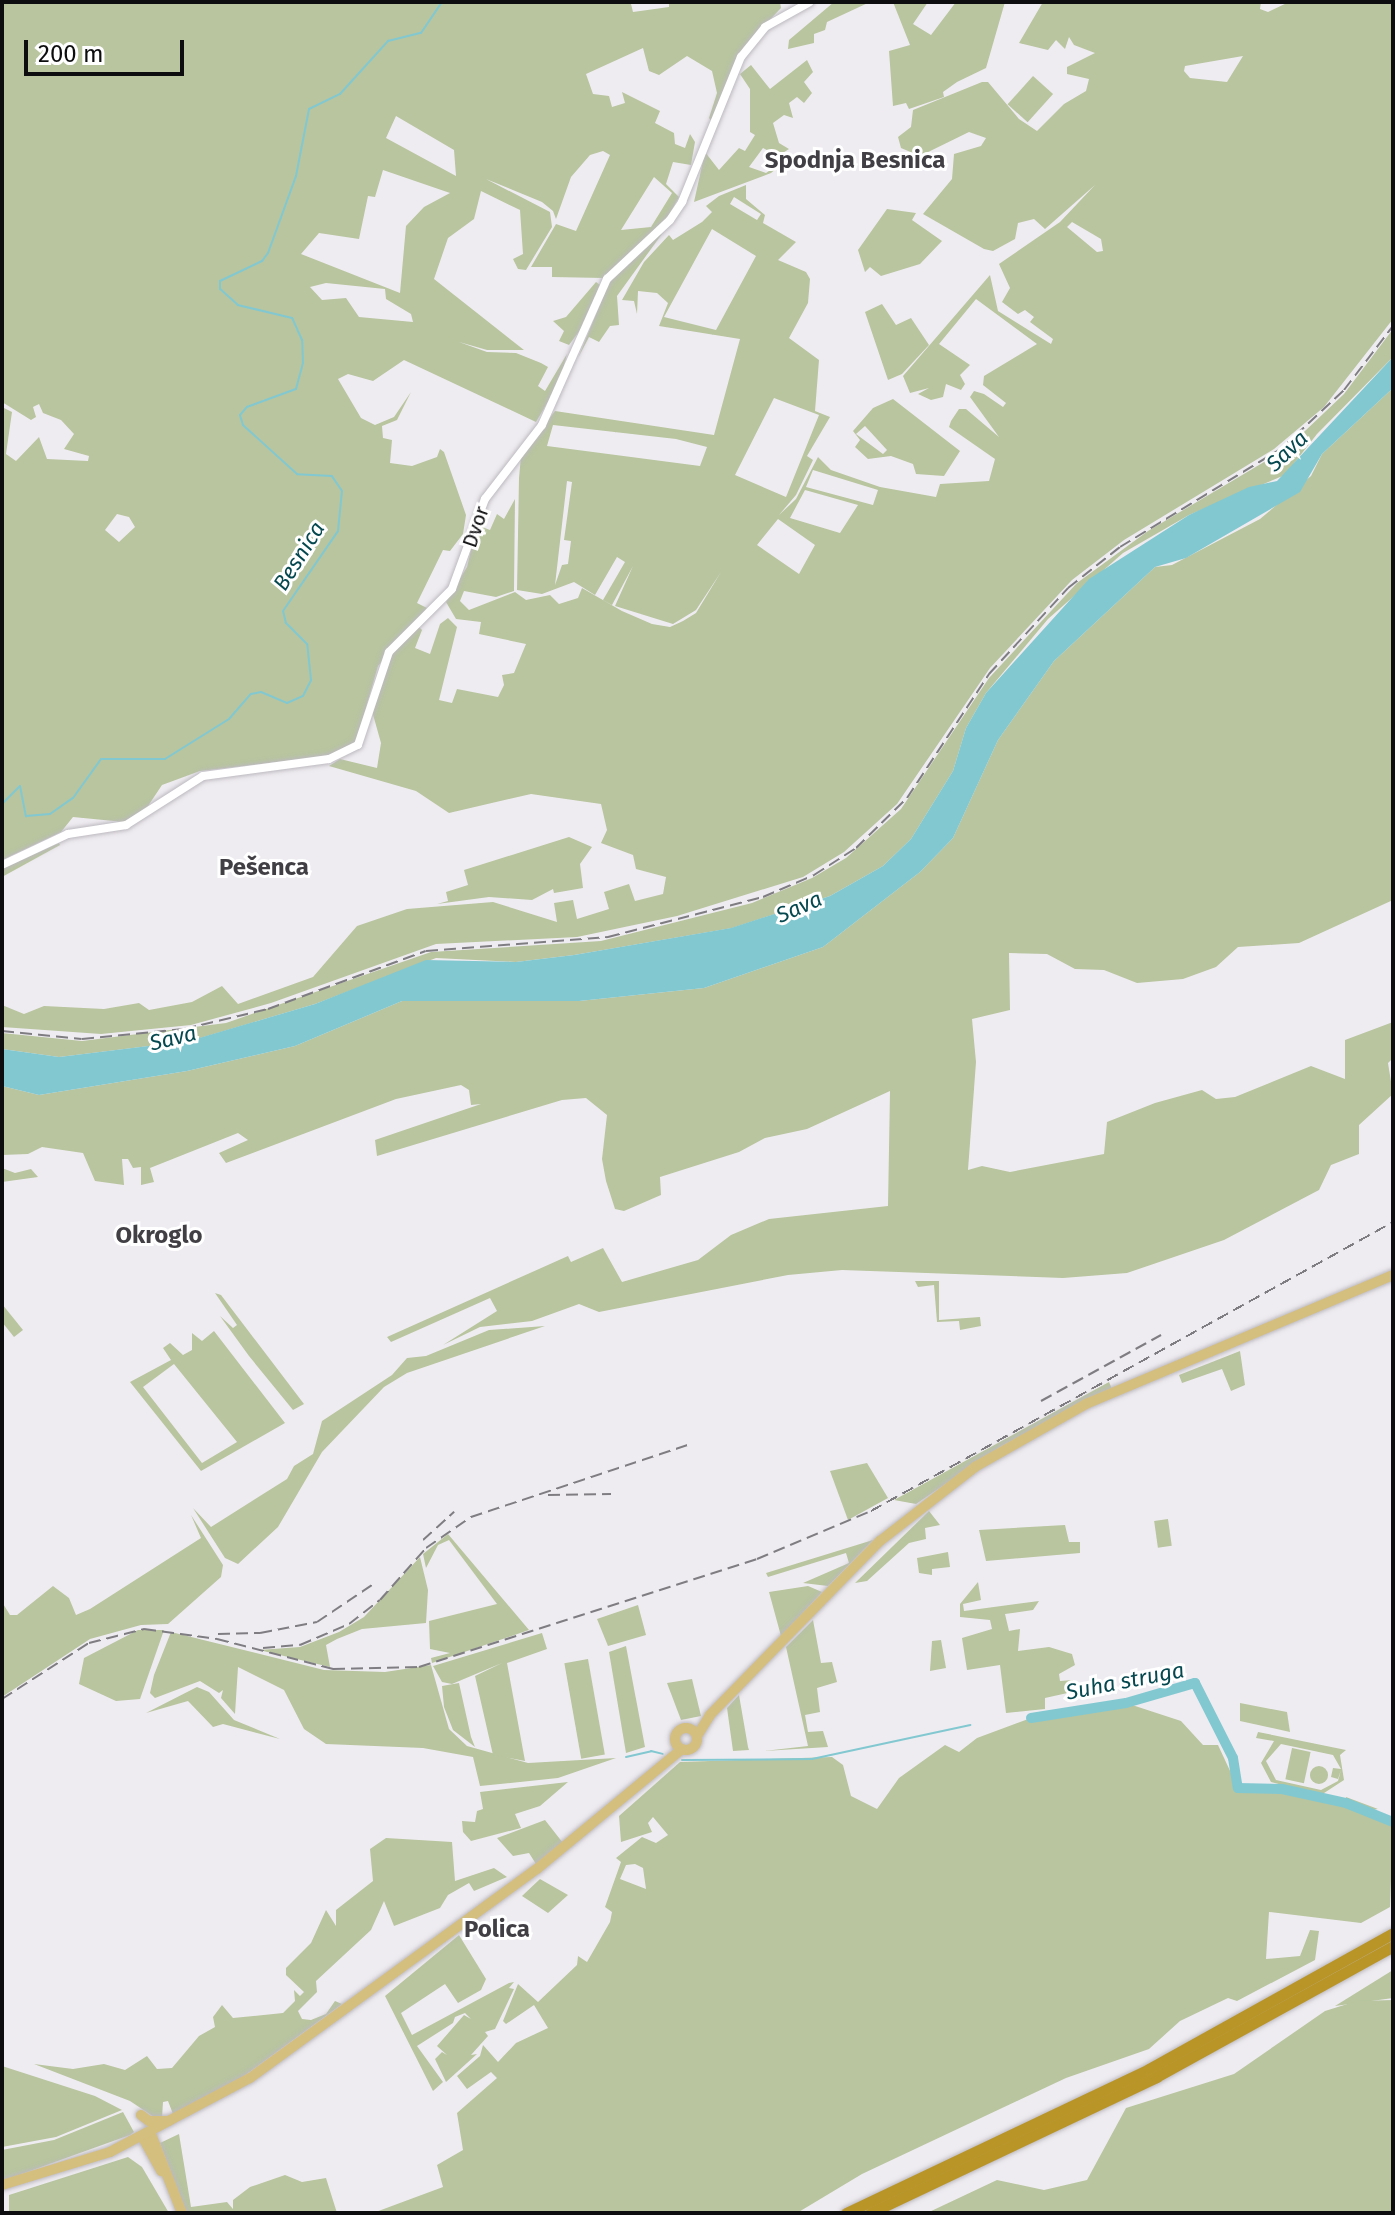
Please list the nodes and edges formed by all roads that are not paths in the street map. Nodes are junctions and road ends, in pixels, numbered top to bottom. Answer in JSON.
{"nodes":[{"id":1,"x":810,"y":2,"type":"edge"},
{"id":2,"x":2,"y":865,"type":"edge"},
{"id":3,"x":1393,"y":1275,"type":"edge"},
{"id":4,"x":710,"y":1715,"type":"junction"},
{"id":5,"x":688,"y":1728,"type":"junction"},
{"id":6,"x":697,"y":1736,"type":"junction"},
{"id":7,"x":679,"y":1746,"type":"junction"},
{"id":8,"x":1393,"y":1933,"type":"edge"},
{"id":9,"x":1393,"y":1946,"type":"edge"},
{"id":10,"x":141,"y":2115,"type":"dead end"},
{"id":11,"x":179,"y":2120,"type":"junction"},
{"id":12,"x":147,"y":2136,"type":"junction"},
{"id":13,"x":124,"y":2146,"type":"junction"},
{"id":14,"x":152,"y":2157,"type":"junction"},
{"id":15,"x":164,"y":2173,"type":"junction"},
{"id":16,"x":2,"y":2185,"type":"edge"},
{"id":17,"x":182,"y":2213,"type":"edge"},
{"id":18,"x":846,"y":2213,"type":"edge"},
{"id":19,"x":870,"y":2213,"type":"edge"}],
"edges":[{"from":1,"to":2,"type":"street","name":"Dvor"},
{"from":3,"to":4,"type":"main road"},
{"from":4,"to":5,"type":"main road"},
{"from":4,"to":6,"type":"main road"},
{"from":5,"to":6,"type":"main road"},
{"from":5,"to":7,"type":"main road"},
{"from":6,"to":7,"type":"main road"},
{"from":7,"to":11,"type":"main road"},
{"from":8,"to":18,"type":"highway"},
{"from":9,"to":19,"type":"highway"},
{"from":10,"to":11,"type":"main road"},
{"from":11,"to":12,"type":"main road"},
{"from":12,"to":13,"type":"main road"},
{"from":12,"to":14,"type":"main road"},
{"from":12,"to":15,"type":"main road"},
{"from":13,"to":14,"type":"main road"},
{"from":13,"to":16,"type":"main road"},
{"from":14,"to":15,"type":"main road"},
{"from":15,"to":17,"type":"main road"}]}
